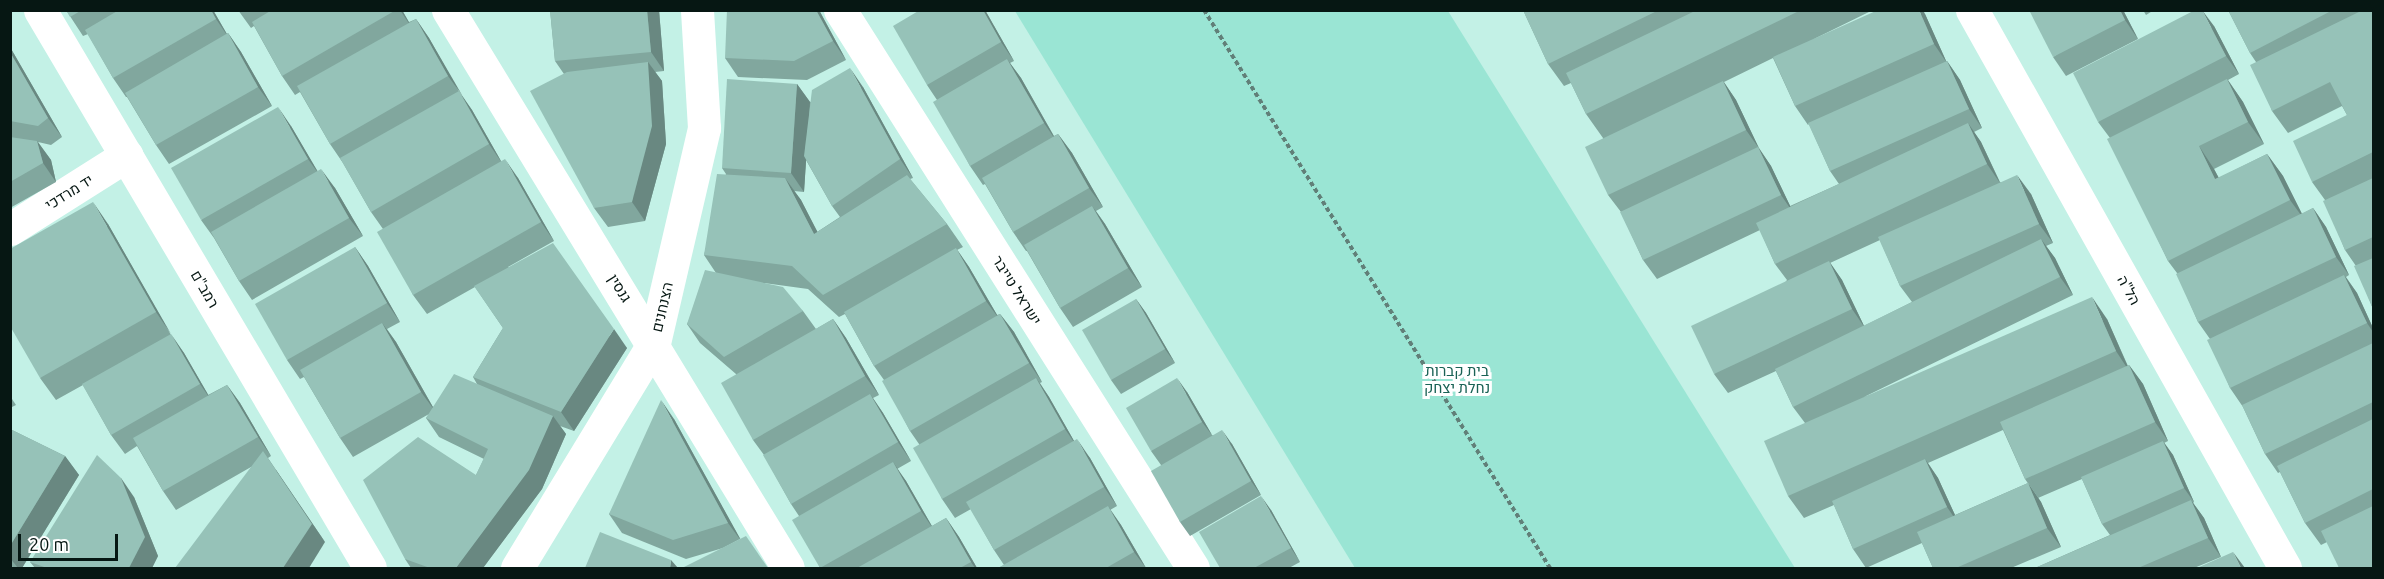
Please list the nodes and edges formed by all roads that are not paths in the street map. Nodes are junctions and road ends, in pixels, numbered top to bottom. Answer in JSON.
{"nodes":[{"id":1,"x":40,"y":10,"type":"edge"},
{"id":2,"x":448,"y":10,"type":"edge"},
{"id":3,"x":697,"y":10,"type":"edge"},
{"id":4,"x":840,"y":10,"type":"edge"},
{"id":5,"x":1972,"y":10,"type":"edge"},
{"id":6,"x":127,"y":155,"type":"junction"},
{"id":7,"x":10,"y":229,"type":"edge"},
{"id":8,"x":654,"y":343,"type":"junction"},
{"id":9,"x":370,"y":568,"type":"edge"},
{"id":10,"x":517,"y":568,"type":"edge"},
{"id":11,"x":788,"y":568,"type":"edge"},
{"id":12,"x":1193,"y":568,"type":"edge"},
{"id":13,"x":2285,"y":568,"type":"edge"}],
"edges":[{"from":1,"to":6,"type":"street","name":"רמב\"ם"},
{"from":2,"to":8,"type":"street","name":"גנסין"},
{"from":3,"to":8,"type":"street","name":"הצנחנים"},
{"from":4,"to":12,"type":"street","name":"ישראל טייבר"},
{"from":5,"to":13,"type":"street","name":"הל\"ה"},
{"from":6,"to":7,"type":"street","name":"יד מרדכי"},
{"from":6,"to":9,"type":"street","name":"רמב\"ם"},
{"from":8,"to":10,"type":"street","name":"הצנחנים"},
{"from":8,"to":11,"type":"street","name":"גנסין"}]}
